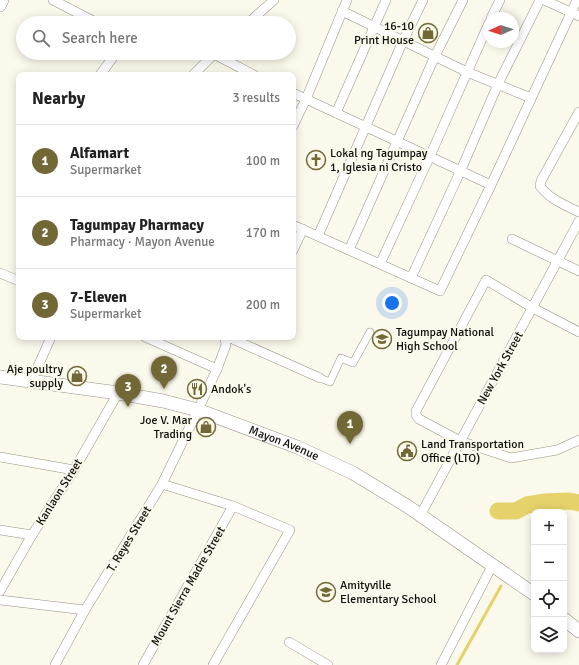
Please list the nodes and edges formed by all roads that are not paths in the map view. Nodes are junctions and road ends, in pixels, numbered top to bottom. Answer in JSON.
{"nodes":[{"id":1,"x":3,"y":0,"type":"edge"},
{"id":2,"x":53,"y":0,"type":"edge"},
{"id":3,"x":274,"y":0,"type":"edge"},
{"id":4,"x":347,"y":0,"type":"edge"},
{"id":5,"x":386,"y":0,"type":"edge"},
{"id":6,"x":423,"y":0,"type":"edge"},
{"id":7,"x":463,"y":0,"type":"edge"},
{"id":8,"x":500,"y":0,"type":"edge"},
{"id":9,"x":540,"y":0,"type":"edge"},
{"id":10,"x":544,"y":0,"type":"edge"},
{"id":11,"x":577,"y":0,"type":"edge"},
{"id":12,"x":0,"y":6,"type":"edge"},
{"id":13,"x":342,"y":11,"type":"junction"},
{"id":14,"x":495,"y":12,"type":"edge"},
{"id":15,"x":575,"y":14,"type":"edge"},
{"id":16,"x":84,"y":16,"type":"edge"},
{"id":17,"x":256,"y":16,"type":"edge"},
{"id":18,"x":374,"y":26,"type":"junction"},
{"id":19,"x":483,"y":37,"type":"edge"},
{"id":20,"x":403,"y":41,"type":"junction"},
{"id":21,"x":435,"y":56,"type":"junction"},
{"id":22,"x":111,"y":60,"type":"edge"},
{"id":23,"x":209,"y":60,"type":"edge"},
{"id":24,"x":223,"y":60,"type":"edge"},
{"id":25,"x":102,"y":72,"type":"edge"},
{"id":26,"x":196,"y":72,"type":"edge"},
{"id":27,"x":239,"y":72,"type":"edge"},
{"id":28,"x":467,"y":72,"type":"junction"},
{"id":29,"x":498,"y":84,"type":"junction"},
{"id":30,"x":296,"y":94,"type":"edge"},
{"id":31,"x":531,"y":98,"type":"junction"},
{"id":32,"x":306,"y":99,"type":"junction"},
{"id":33,"x":579,"y":112,"type":"edge"},
{"id":34,"x":336,"y":113,"type":"junction"},
{"id":35,"x":296,"y":120,"type":"edge"},
{"id":36,"x":365,"y":127,"type":"junction"},
{"id":37,"x":398,"y":141,"type":"junction"},
{"id":38,"x":430,"y":156,"type":"junction"},
{"id":39,"x":461,"y":170,"type":"junction"},
{"id":40,"x":491,"y":185,"type":"junction"},
{"id":41,"x":579,"y":212,"type":"edge"},
{"id":42,"x":579,"y":221,"type":"edge"},
{"id":43,"x":296,"y":226,"type":"edge"},
{"id":44,"x":303,"y":229,"type":"junction"},
{"id":45,"x":318,"y":236,"type":"junction"},
{"id":46,"x":512,"y":239,"type":"dead end"},
{"id":47,"x":296,"y":244,"type":"edge"},
{"id":48,"x":349,"y":250,"type":"junction"},
{"id":49,"x":558,"y":261,"type":"junction"},
{"id":50,"x":380,"y":264,"type":"junction"},
{"id":51,"x":579,"y":271,"type":"edge"},
{"id":52,"x":0,"y":273,"type":"edge"},
{"id":53,"x":411,"y":278,"type":"junction"},
{"id":54,"x":16,"y":280,"type":"edge"},
{"id":55,"x":533,"y":308,"type":"junction"},
{"id":56,"x":370,"y":332,"type":"dead end"},
{"id":57,"x":579,"y":332,"type":"edge"},
{"id":58,"x":50,"y":340,"type":"edge"},
{"id":59,"x":152,"y":340,"type":"edge"},
{"id":60,"x":230,"y":340,"type":"edge"},
{"id":61,"x":232,"y":340,"type":"edge"},
{"id":62,"x":217,"y":369,"type":"junction"},
{"id":63,"x":0,"y":377,"type":"edge"},
{"id":64,"x":320,"y":378,"type":"joint"},
{"id":65,"x":31,"y":382,"type":"junction"},
{"id":66,"x":118,"y":393,"type":"junction"},
{"id":67,"x":198,"y":410,"type":"junction"},
{"id":68,"x":579,"y":440,"type":"edge"},
{"id":69,"x":460,"y":441,"type":"junction"},
{"id":70,"x":0,"y":457,"type":"edge"},
{"id":71,"x":74,"y":470,"type":"junction"},
{"id":72,"x":162,"y":484,"type":"junction"},
{"id":73,"x":233,"y":506,"type":"junction"},
{"id":74,"x":420,"y":514,"type":"junction"},
{"id":75,"x":0,"y":530,"type":"edge"},
{"id":76,"x":32,"y":535,"type":"junction"},
{"id":77,"x":493,"y":564,"type":"junction"},
{"id":78,"x":0,"y":591,"type":"edge"},
{"id":79,"x":531,"y":592,"type":"edge"},
{"id":80,"x":0,"y":600,"type":"edge"},
{"id":81,"x":85,"y":610,"type":"junction"},
{"id":82,"x":567,"y":621,"type":"edge"},
{"id":83,"x":579,"y":631,"type":"edge"},
{"id":84,"x":289,"y":642,"type":"dead end"},
{"id":85,"x":55,"y":665,"type":"edge"},
{"id":86,"x":144,"y":665,"type":"edge"},
{"id":87,"x":213,"y":665,"type":"edge"},
{"id":88,"x":328,"y":665,"type":"edge"},
{"id":89,"x":441,"y":665,"type":"edge"}],
"edges":[{"from":1,"to":12,"type":"street"},
{"from":2,"to":16,"type":"street"},
{"from":3,"to":17,"type":"street"},
{"from":4,"to":13,"type":"street"},
{"from":5,"to":18,"type":"street"},
{"from":6,"to":20,"type":"street"},
{"from":7,"to":21,"type":"street"},
{"from":8,"to":14,"type":"street"},
{"from":9,"to":29,"type":"street"},
{"from":10,"to":15,"type":"street"},
{"from":11,"to":15,"type":"street"},
{"from":13,"to":18,"type":"street"},
{"from":13,"to":32,"type":"street"},
{"from":15,"to":31,"type":"street"},
{"from":18,"to":20,"type":"street"},
{"from":18,"to":34,"type":"street"},
{"from":19,"to":28,"type":"street"},
{"from":20,"to":21,"type":"street"},
{"from":20,"to":36,"type":"street"},
{"from":21,"to":28,"type":"street"},
{"from":21,"to":37,"type":"street"},
{"from":22,"to":25,"type":"street"},
{"from":23,"to":26,"type":"street"},
{"from":24,"to":27,"type":"street"},
{"from":28,"to":29,"type":"street"},
{"from":28,"to":38,"type":"street"},
{"from":29,"to":31,"type":"street"},
{"from":29,"to":39,"type":"street"},
{"from":30,"to":32,"type":"street"},
{"from":31,"to":40,"type":"street"},
{"from":32,"to":34,"type":"street"},
{"from":32,"to":35,"type":"street"},
{"from":33,"to":41,"type":"street"},
{"from":34,"to":36,"type":"street"},
{"from":36,"to":37,"type":"street"},
{"from":36,"to":45,"type":"street"},
{"from":37,"to":38,"type":"street"},
{"from":37,"to":48,"type":"street"},
{"from":38,"to":39,"type":"street"},
{"from":38,"to":50,"type":"street"},
{"from":39,"to":40,"type":"street"},
{"from":39,"to":53,"type":"street"},
{"from":40,"to":53,"type":"street"},
{"from":42,"to":49,"type":"street","name":"New York Street"},
{"from":43,"to":44,"type":"street"},
{"from":44,"to":45,"type":"street"},
{"from":44,"to":47,"type":"street"},
{"from":45,"to":48,"type":"street"},
{"from":46,"to":49,"type":"street"},
{"from":48,"to":50,"type":"street"},
{"from":49,"to":51,"type":"street"},
{"from":49,"to":55,"type":"street","name":"New York Street"},
{"from":50,"to":53,"type":"street"},
{"from":52,"to":54,"type":"street"},
{"from":55,"to":57,"type":"street"},
{"from":55,"to":69,"type":"street","name":"New York Street"},
{"from":55,"to":69,"type":"street"},
{"from":56,"to":64,"type":"street"},
{"from":58,"to":65,"type":"street"},
{"from":59,"to":62,"type":"street"},
{"from":60,"to":62,"type":"street","name":"T. Reyes Street"},
{"from":61,"to":64,"type":"street"},
{"from":62,"to":67,"type":"street","name":"T. Reyes Street"},
{"from":63,"to":65,"type":"main road","name":"Mayon Avenue"},
{"from":65,"to":66,"type":"main road","name":"Mayon Avenue"},
{"from":66,"to":67,"type":"main road","name":"Mayon Avenue"},
{"from":66,"to":71,"type":"street","name":"Kanlaon Street"},
{"from":67,"to":72,"type":"street","name":"T. Reyes Street"},
{"from":67,"to":74,"type":"main road","name":"Mayon Avenue"},
{"from":68,"to":69,"type":"street"},
{"from":69,"to":74,"type":"street","name":"New York Street"},
{"from":70,"to":71,"type":"street"},
{"from":71,"to":76,"type":"street","name":"Kanlaon Street"},
{"from":72,"to":73,"type":"street"},
{"from":72,"to":81,"type":"street","name":"T. Reyes Street"},
{"from":73,"to":86,"type":"street","name":"Mount Sierra Madre Street"},
{"from":73,"to":87,"type":"street"},
{"from":74,"to":77,"type":"main road","name":"Mayon Avenue"},
{"from":75,"to":76,"type":"street"},
{"from":76,"to":78,"type":"street","name":"Kanlaon Street"},
{"from":77,"to":79,"type":"main road","name":"Mayon Avenue"},
{"from":77,"to":89,"type":"street"},
{"from":80,"to":81,"type":"street"},
{"from":81,"to":85,"type":"street","name":"T. Reyes Street"},
{"from":82,"to":83,"type":"main road"},
{"from":84,"to":88,"type":"street"}]}
